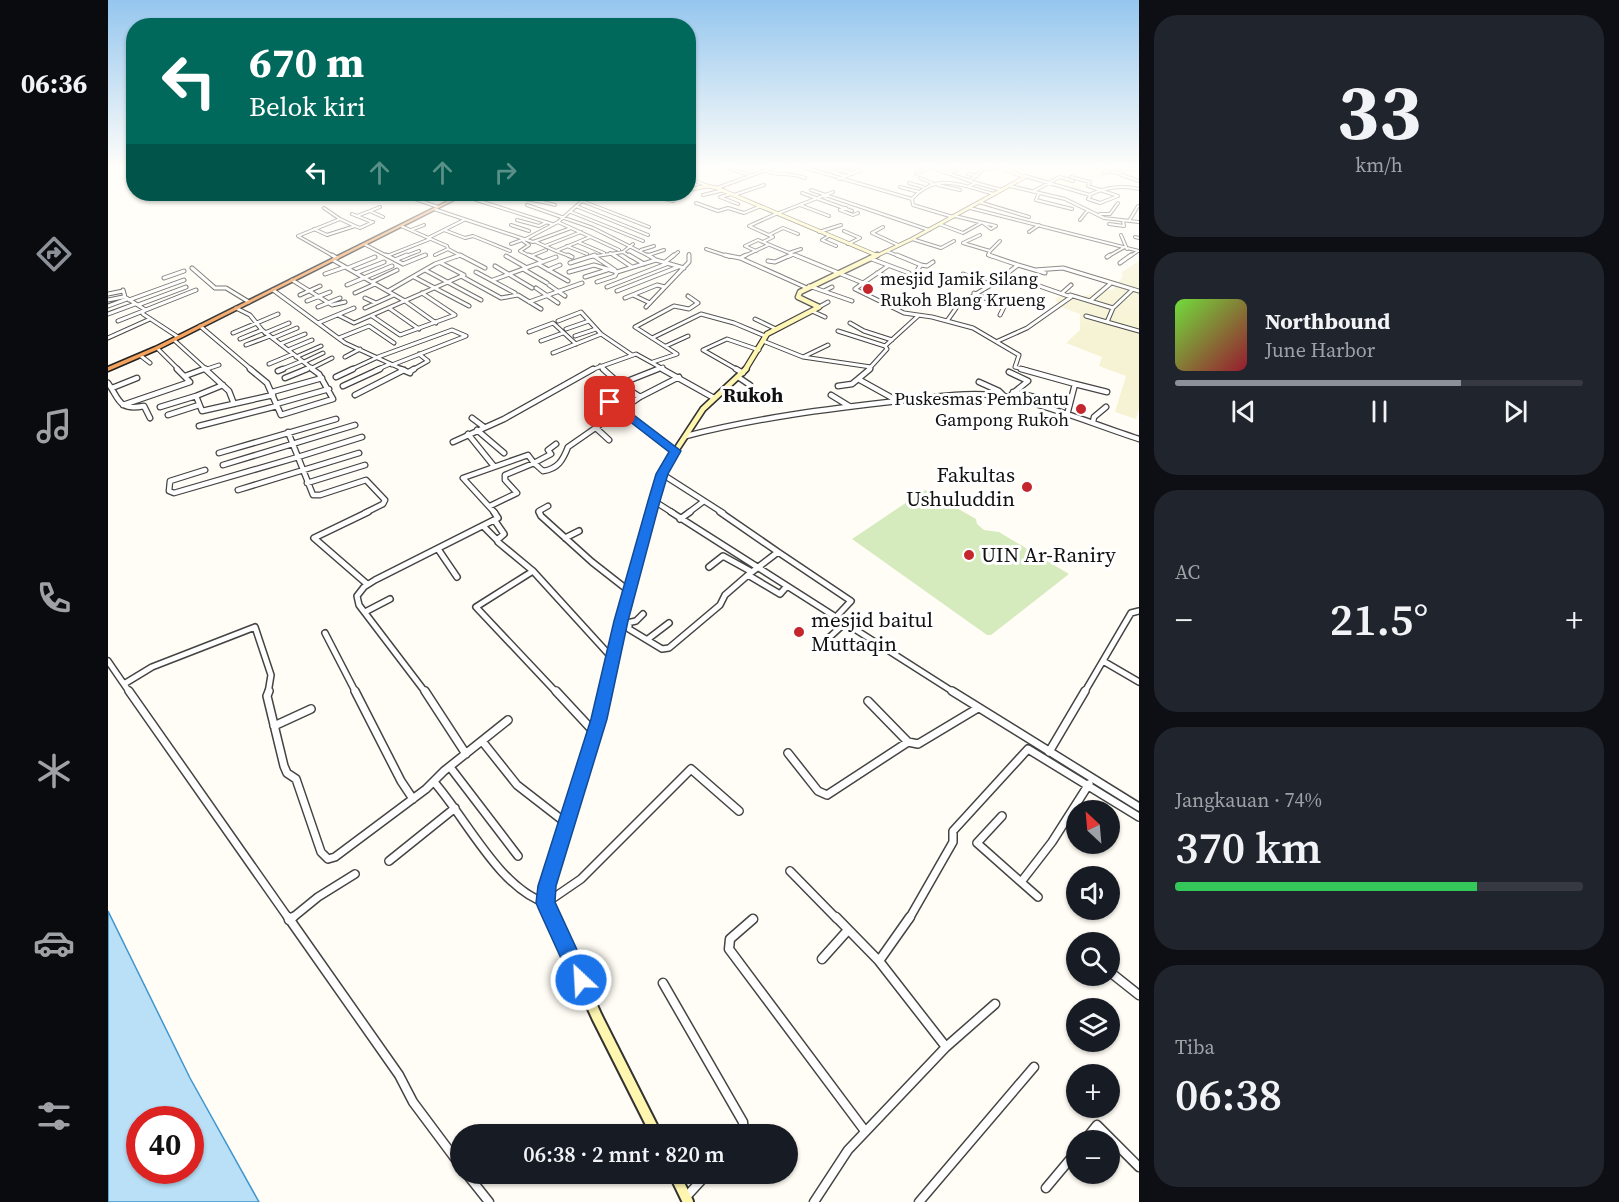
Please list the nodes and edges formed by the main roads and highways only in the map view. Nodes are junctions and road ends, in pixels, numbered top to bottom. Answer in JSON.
{"nodes":[{"id":1,"x":409,"y":222,"type":"edge"},
{"id":2,"x":147,"y":352,"type":"junction"},
{"id":3,"x":108,"y":371,"type":"edge"}],
"edges":[{"from":1,"to":2,"type":"highway"},
{"from":2,"to":3,"type":"highway"},
{"from":2,"to":3,"type":"highway"}]}
